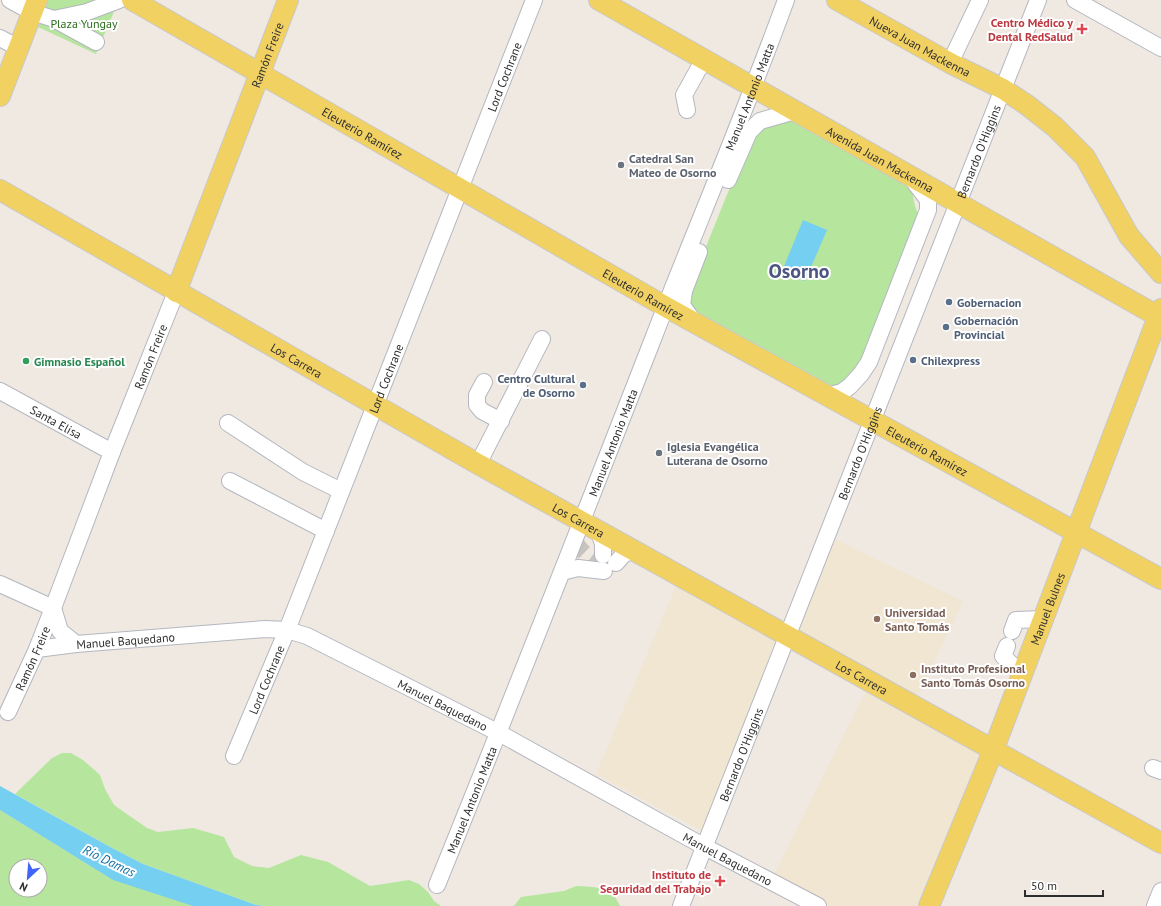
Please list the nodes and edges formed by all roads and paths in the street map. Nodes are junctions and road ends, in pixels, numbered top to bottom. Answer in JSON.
{"nodes":[{"id":1,"x":10,"y":0,"type":"edge"},
{"id":2,"x":119,"y":0,"type":"edge"},
{"id":3,"x":132,"y":0,"type":"edge"},
{"id":4,"x":288,"y":0,"type":"edge"},
{"id":5,"x":534,"y":0,"type":"edge"},
{"id":6,"x":599,"y":0,"type":"edge"},
{"id":7,"x":786,"y":0,"type":"edge"},
{"id":8,"x":838,"y":0,"type":"edge"},
{"id":9,"x":980,"y":0,"type":"edge"},
{"id":10,"x":1038,"y":0,"type":"edge"},
{"id":11,"x":1075,"y":0,"type":"edge"},
{"id":12,"x":35,"y":6,"type":"edge"},
{"id":13,"x":54,"y":19,"type":"junction"},
{"id":14,"x":0,"y":38,"type":"edge"},
{"id":15,"x":96,"y":42,"type":"dead end"},
{"id":16,"x":19,"y":48,"type":"junction"},
{"id":17,"x":1161,"y":48,"type":"edge"},
{"id":18,"x":704,"y":59,"type":"junction"},
{"id":19,"x":950,"y":63,"type":"junction"},
{"id":20,"x":260,"y":73,"type":"junction"},
{"id":21,"x":754,"y":88,"type":"junction"},
{"id":22,"x":1003,"y":89,"type":"junction"},
{"id":23,"x":0,"y":96,"type":"edge"},
{"id":24,"x":688,"y":110,"type":"dead end"},
{"id":25,"x":795,"y":111,"type":"junction"},
{"id":26,"x":910,"y":176,"type":"junction"},
{"id":27,"x":459,"y":188,"type":"junction"},
{"id":28,"x":0,"y":190,"type":"edge"},
{"id":29,"x":958,"y":203,"type":"junction"},
{"id":30,"x":1161,"y":273,"type":"edge"},
{"id":31,"x":176,"y":292,"type":"junction"},
{"id":32,"x":666,"y":307,"type":"junction"},
{"id":33,"x":1160,"y":314,"type":"edge"},
{"id":34,"x":694,"y":322,"type":"junction"},
{"id":35,"x":542,"y":339,"type":"dead end"},
{"id":36,"x":484,"y":382,"type":"dead end"},
{"id":37,"x":0,"y":392,"type":"edge"},
{"id":38,"x":827,"y":396,"type":"junction"},
{"id":39,"x":375,"y":406,"type":"junction"},
{"id":40,"x":501,"y":421,"type":"junction"},
{"id":41,"x":872,"y":421,"type":"junction"},
{"id":42,"x":228,"y":423,"type":"dead end"},
{"id":43,"x":112,"y":452,"type":"junction"},
{"id":44,"x":478,"y":464,"type":"junction"},
{"id":45,"x":230,"y":481,"type":"dead end"},
{"id":46,"x":341,"y":491,"type":"junction"},
{"id":47,"x":582,"y":522,"type":"junction"},
{"id":48,"x":326,"y":531,"type":"junction"},
{"id":49,"x":599,"y":532,"type":"junction"},
{"id":50,"x":1076,"y":532,"type":"junction"},
{"id":51,"x":633,"y":551,"type":"junction"},
{"id":52,"x":608,"y":563,"type":"junction"},
{"id":53,"x":562,"y":572,"type":"junction"},
{"id":54,"x":1161,"y":579,"type":"edge"},
{"id":55,"x":0,"y":584,"type":"edge"},
{"id":56,"x":53,"y":608,"type":"junction"},
{"id":57,"x":1043,"y":619,"type":"junction"},
{"id":58,"x":287,"y":630,"type":"junction"},
{"id":59,"x":1012,"y":631,"type":"dead end"},
{"id":60,"x":788,"y":636,"type":"junction"},
{"id":61,"x":76,"y":644,"type":"junction"},
{"id":62,"x":1007,"y":646,"type":"dead end"},
{"id":63,"x":37,"y":649,"type":"junction"},
{"id":64,"x":1022,"y":675,"type":"junction"},
{"id":65,"x":8,"y":712,"type":"dead end"},
{"id":66,"x":499,"y":733,"type":"junction"},
{"id":67,"x":993,"y":751,"type":"junction"},
{"id":68,"x":234,"y":756,"type":"dead end"},
{"id":69,"x":1161,"y":843,"type":"edge"},
{"id":70,"x":705,"y":847,"type":"junction"},
{"id":71,"x":437,"y":885,"type":"dead end"},
{"id":72,"x":1161,"y":891,"type":"edge"},
{"id":73,"x":681,"y":906,"type":"edge"},
{"id":74,"x":818,"y":906,"type":"edge"},
{"id":75,"x":928,"y":906,"type":"edge"},
{"id":76,"x":1154,"y":906,"type":"edge"}],
"edges":[{"from":1,"to":12,"type":"street"},
{"from":2,"to":13,"type":"street"},
{"from":3,"to":20,"type":"main road","name":"Eleuterio Ramírez"},
{"from":4,"to":20,"type":"main road","name":"Ramón Freire"},
{"from":5,"to":27,"type":"street","name":"Lord Cochrane"},
{"from":6,"to":18,"type":"main road","name":"Avenida Juan Mackenna"},
{"from":7,"to":21,"type":"street","name":"Manuel Antonio Matta"},
{"from":8,"to":19,"type":"main road","name":"Nueva Juan Mackenna"},
{"from":9,"to":19,"type":"street"},
{"from":10,"to":22,"type":"street","name":"Bernardo O'Higgins"},
{"from":11,"to":17,"type":"street"},
{"from":12,"to":13,"type":"street"},
{"from":12,"to":16,"type":"main road"},
{"from":13,"to":15,"type":"street"},
{"from":14,"to":16,"type":"street"},
{"from":16,"to":23,"type":"main road"},
{"from":18,"to":21,"type":"main road","name":"Avenida Juan Mackenna"},
{"from":18,"to":24,"type":"street"},
{"from":19,"to":22,"type":"main road","name":"Nueva Juan Mackenna"},
{"from":20,"to":27,"type":"main road","name":"Eleuterio Ramírez"},
{"from":20,"to":31,"type":"main road","name":"Ramón Freire"},
{"from":21,"to":25,"type":"main road","name":"Avenida Juan Mackenna"},
{"from":21,"to":32,"type":"street","name":"Manuel Antonio Matta"},
{"from":22,"to":29,"type":"street","name":"Bernardo O'Higgins"},
{"from":22,"to":30,"type":"main road"},
{"from":25,"to":26,"type":"main road","name":"Avenida Juan Mackenna"},
{"from":25,"to":34,"type":"street","name":"Manuel Antonio Matta"},
{"from":26,"to":29,"type":"main road","name":"Avenida Juan Mackenna"},
{"from":26,"to":38,"type":"street"},
{"from":27,"to":32,"type":"main road","name":"Eleuterio Ramírez"},
{"from":27,"to":39,"type":"street","name":"Lord Cochrane"},
{"from":28,"to":31,"type":"main road","name":"Los Carrera"},
{"from":29,"to":33,"type":"main road","name":"Avenida Juan Mackenna"},
{"from":29,"to":41,"type":"street","name":"Bernardo O'Higgins"},
{"from":31,"to":39,"type":"main road","name":"Los Carrera"},
{"from":31,"to":43,"type":"street","name":"Ramón Freire"},
{"from":32,"to":34,"type":"main road","name":"Eleuterio Ramírez"},
{"from":32,"to":47,"type":"street","name":"Manuel Antonio Matta"},
{"from":33,"to":50,"type":"main road","name":"Manuel Bulnes"},
{"from":34,"to":38,"type":"main road","name":"Eleuterio Ramírez"},
{"from":35,"to":40,"type":"street"},
{"from":36,"to":40,"type":"street"},
{"from":37,"to":43,"type":"street","name":"Santa Elisa"},
{"from":38,"to":41,"type":"main road","name":"Eleuterio Ramírez"},
{"from":39,"to":44,"type":"main road","name":"Los Carrera"},
{"from":39,"to":46,"type":"street","name":"Lord Cochrane"},
{"from":40,"to":44,"type":"street"},
{"from":41,"to":50,"type":"main road","name":"Eleuterio Ramírez"},
{"from":41,"to":60,"type":"street","name":"Bernardo O'Higgins"},
{"from":42,"to":46,"type":"street"},
{"from":43,"to":56,"type":"street","name":"Ramón Freire"},
{"from":44,"to":47,"type":"main road","name":"Los Carrera"},
{"from":45,"to":48,"type":"street"},
{"from":46,"to":48,"type":"street","name":"Lord Cochrane"},
{"from":47,"to":49,"type":"main road","name":"Los Carrera"},
{"from":47,"to":53,"type":"street","name":"Manuel Antonio Matta"},
{"from":48,"to":58,"type":"street","name":"Lord Cochrane"},
{"from":49,"to":51,"type":"main road","name":"Los Carrera"},
{"from":49,"to":52,"type":"street"},
{"from":50,"to":54,"type":"main road","name":"Eleuterio Ramírez"},
{"from":50,"to":57,"type":"main road","name":"Manuel Bulnes"},
{"from":51,"to":52,"type":"street"},
{"from":51,"to":60,"type":"main road","name":"Los Carrera"},
{"from":52,"to":53,"type":"street"},
{"from":53,"to":66,"type":"street","name":"Manuel Antonio Matta"},
{"from":55,"to":56,"type":"street"},
{"from":56,"to":61,"type":"street"},
{"from":56,"to":63,"type":"street","name":"Ramón Freire"},
{"from":57,"to":59,"type":"street"},
{"from":57,"to":64,"type":"main road","name":"Manuel Bulnes"},
{"from":58,"to":61,"type":"street","name":"Manuel Baquedano"},
{"from":58,"to":66,"type":"street","name":"Manuel Baquedano"},
{"from":58,"to":68,"type":"street","name":"Lord Cochrane"},
{"from":60,"to":67,"type":"main road","name":"Los Carrera"},
{"from":60,"to":70,"type":"street","name":"Bernardo O'Higgins"},
{"from":61,"to":63,"type":"street","name":"Manuel Baquedano"},
{"from":62,"to":64,"type":"street"},
{"from":63,"to":65,"type":"street","name":"Ramón Freire"},
{"from":64,"to":67,"type":"main road","name":"Manuel Bulnes"},
{"from":66,"to":70,"type":"street","name":"Manuel Baquedano"},
{"from":66,"to":71,"type":"street","name":"Manuel Antonio Matta"},
{"from":67,"to":69,"type":"main road","name":"Los Carrera"},
{"from":67,"to":75,"type":"main road","name":"Manuel Bulnes"},
{"from":70,"to":73,"type":"street","name":"Bernardo O'Higgins"},
{"from":70,"to":74,"type":"street","name":"Manuel Baquedano"},
{"from":72,"to":76,"type":"street"}]}
